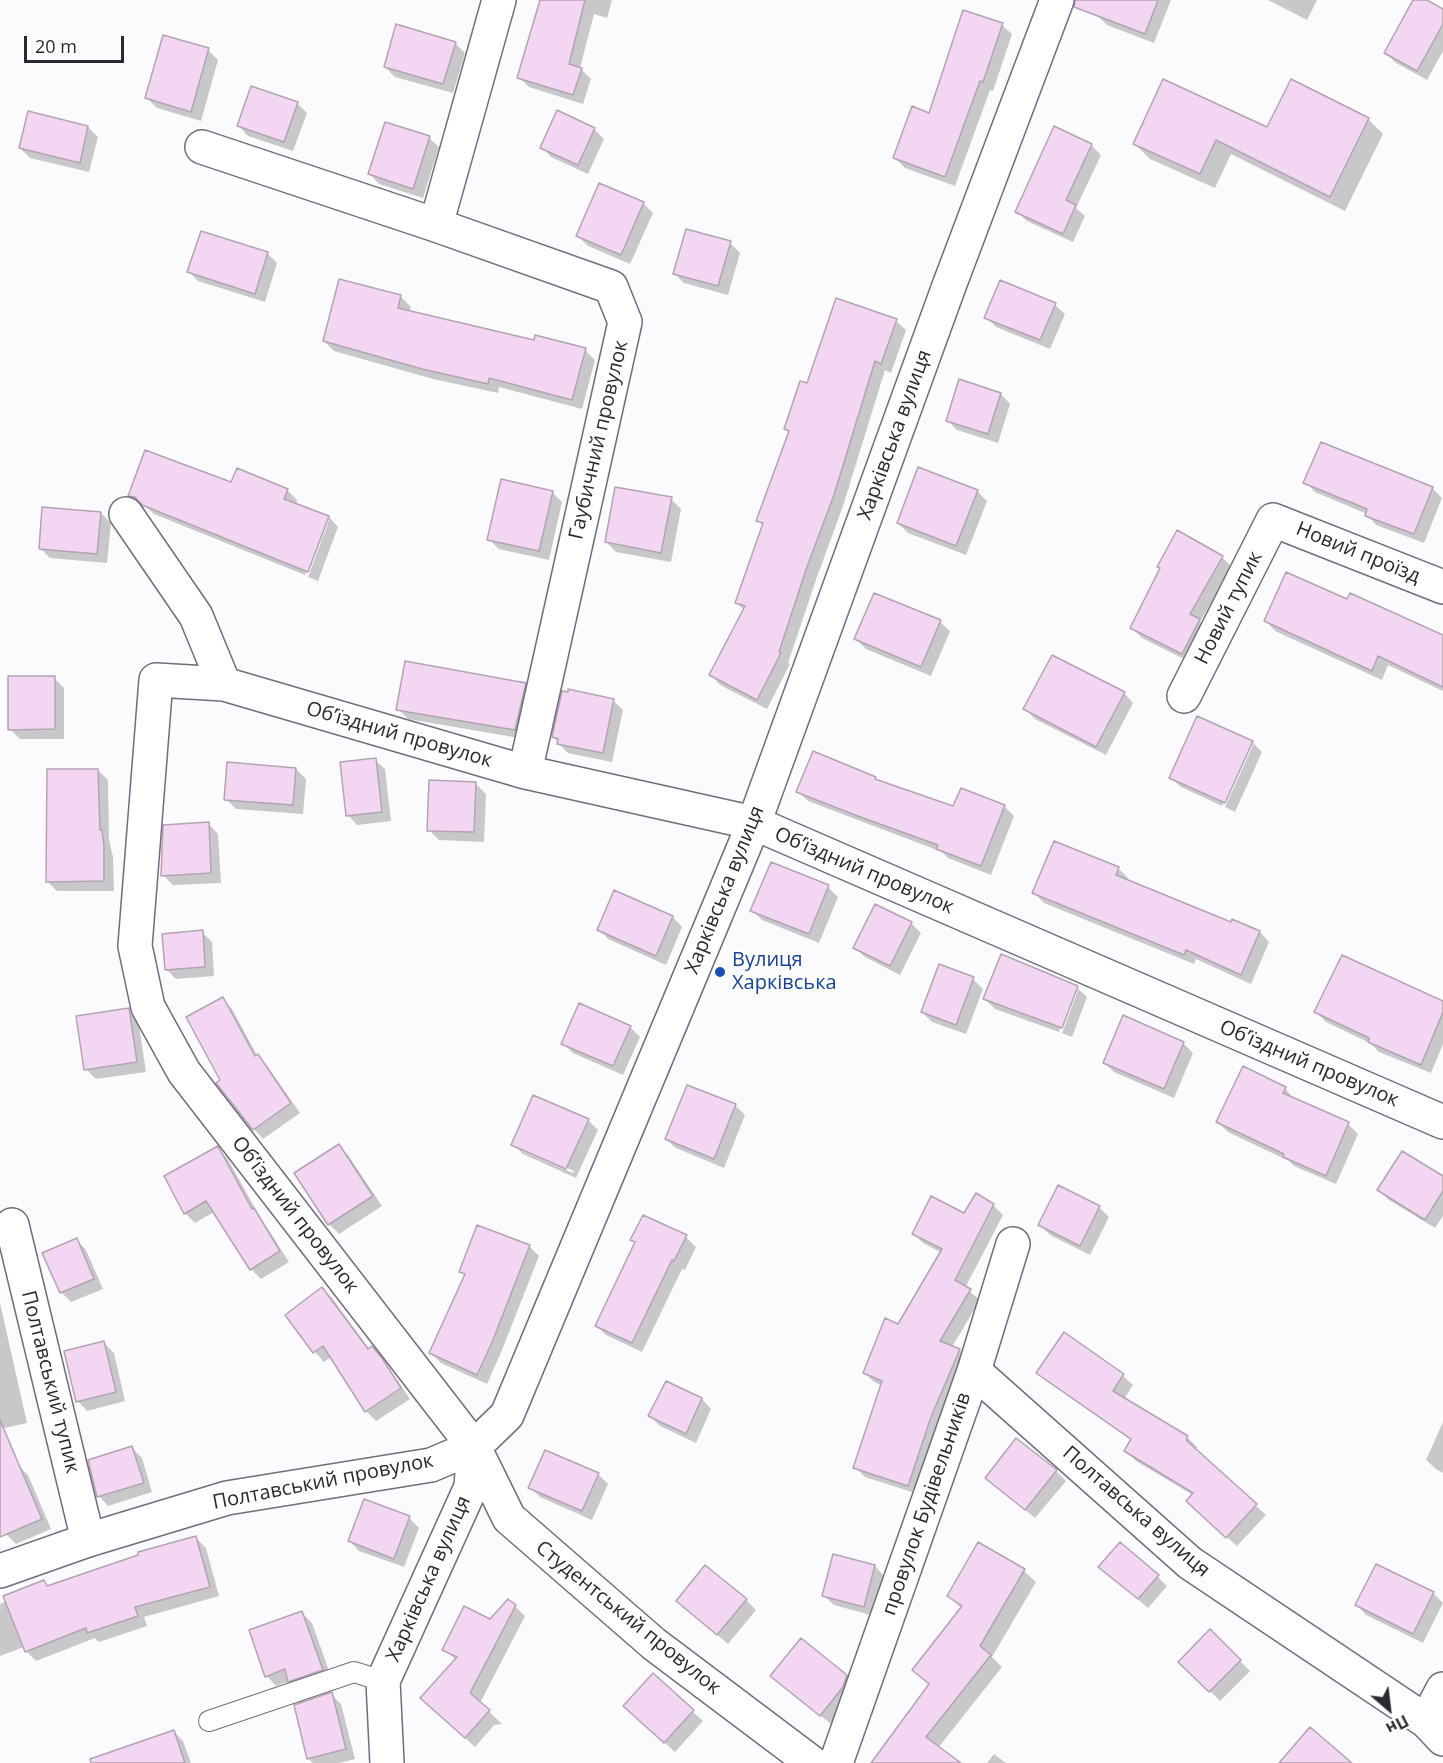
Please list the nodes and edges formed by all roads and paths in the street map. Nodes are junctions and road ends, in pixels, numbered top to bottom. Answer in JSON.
{"nodes":[{"id":1,"x":499,"y":0,"type":"edge"},
{"id":2,"x":1058,"y":0,"type":"edge"},
{"id":3,"x":201,"y":147,"type":"dead end"},
{"id":4,"x":436,"y":225,"type":"junction"},
{"id":5,"x":126,"y":514,"type":"dead end"},
{"id":6,"x":1273,"y":520,"type":"joint"},
{"id":7,"x":1443,"y":587,"type":"edge"},
{"id":8,"x":224,"y":684,"type":"junction"},
{"id":9,"x":1184,"y":696,"type":"dead end"},
{"id":10,"x":525,"y":772,"type":"junction"},
{"id":11,"x":754,"y":823,"type":"junction"},
{"id":12,"x":1443,"y":1122,"type":"edge"},
{"id":13,"x":12,"y":1225,"type":"dead end"},
{"id":14,"x":1013,"y":1244,"type":"dead end"},
{"id":15,"x":974,"y":1371,"type":"junction"},
{"id":16,"x":474,"y":1447,"type":"junction"},
{"id":17,"x":88,"y":1540,"type":"junction"},
{"id":18,"x":0,"y":1571,"type":"edge"},
{"id":19,"x":383,"y":1681,"type":"junction"},
{"id":20,"x":1443,"y":1689,"type":"edge"},
{"id":21,"x":208,"y":1721,"type":"dead end"},
{"id":22,"x":1435,"y":1730,"type":"edge"},
{"id":23,"x":387,"y":1763,"type":"edge"},
{"id":24,"x":812,"y":1763,"type":"edge"},
{"id":25,"x":836,"y":1763,"type":"edge"}],
"edges":[{"from":1,"to":4,"type":"street"},
{"from":2,"to":11,"type":"street","name":"Харківська вулиця"},
{"from":3,"to":4,"type":"street","name":"Гаубичний провулок"},
{"from":4,"to":10,"type":"street","name":"Гаубичний провулок"},
{"from":5,"to":8,"type":"street"},
{"from":6,"to":7,"type":"street","name":"Новий проїзд"},
{"from":6,"to":9,"type":"street","name":"Новий тупик"},
{"from":8,"to":10,"type":"street","name":"Обʼїздний провулок"},
{"from":8,"to":16,"type":"street","name":"Обʼїздний провулок"},
{"from":10,"to":11,"type":"street","name":"Обʼїздний провулок"},
{"from":11,"to":12,"type":"street","name":"Обʼїздний провулок"},
{"from":11,"to":16,"type":"street","name":"Харківська вулиця"},
{"from":13,"to":17,"type":"street","name":"Полтавський тупик"},
{"from":14,"to":15,"type":"street","name":"провулок Будівельників"},
{"from":15,"to":22,"type":"street","name":"Полтавська вулиця"},
{"from":15,"to":25,"type":"street","name":"провулок Будівельників"},
{"from":16,"to":17,"type":"street","name":"Полтавський провулок"},
{"from":16,"to":19,"type":"street","name":"Харківська вулиця"},
{"from":16,"to":24,"type":"street","name":"Студентський провулок"},
{"from":17,"to":18,"type":"street","name":"Полтавський провулок"},
{"from":19,"to":21,"type":"lane"},
{"from":19,"to":23,"type":"street","name":"Харківська вулиця"},
{"from":20,"to":22,"type":"street","name":"Полтавська вулиця"}]}
